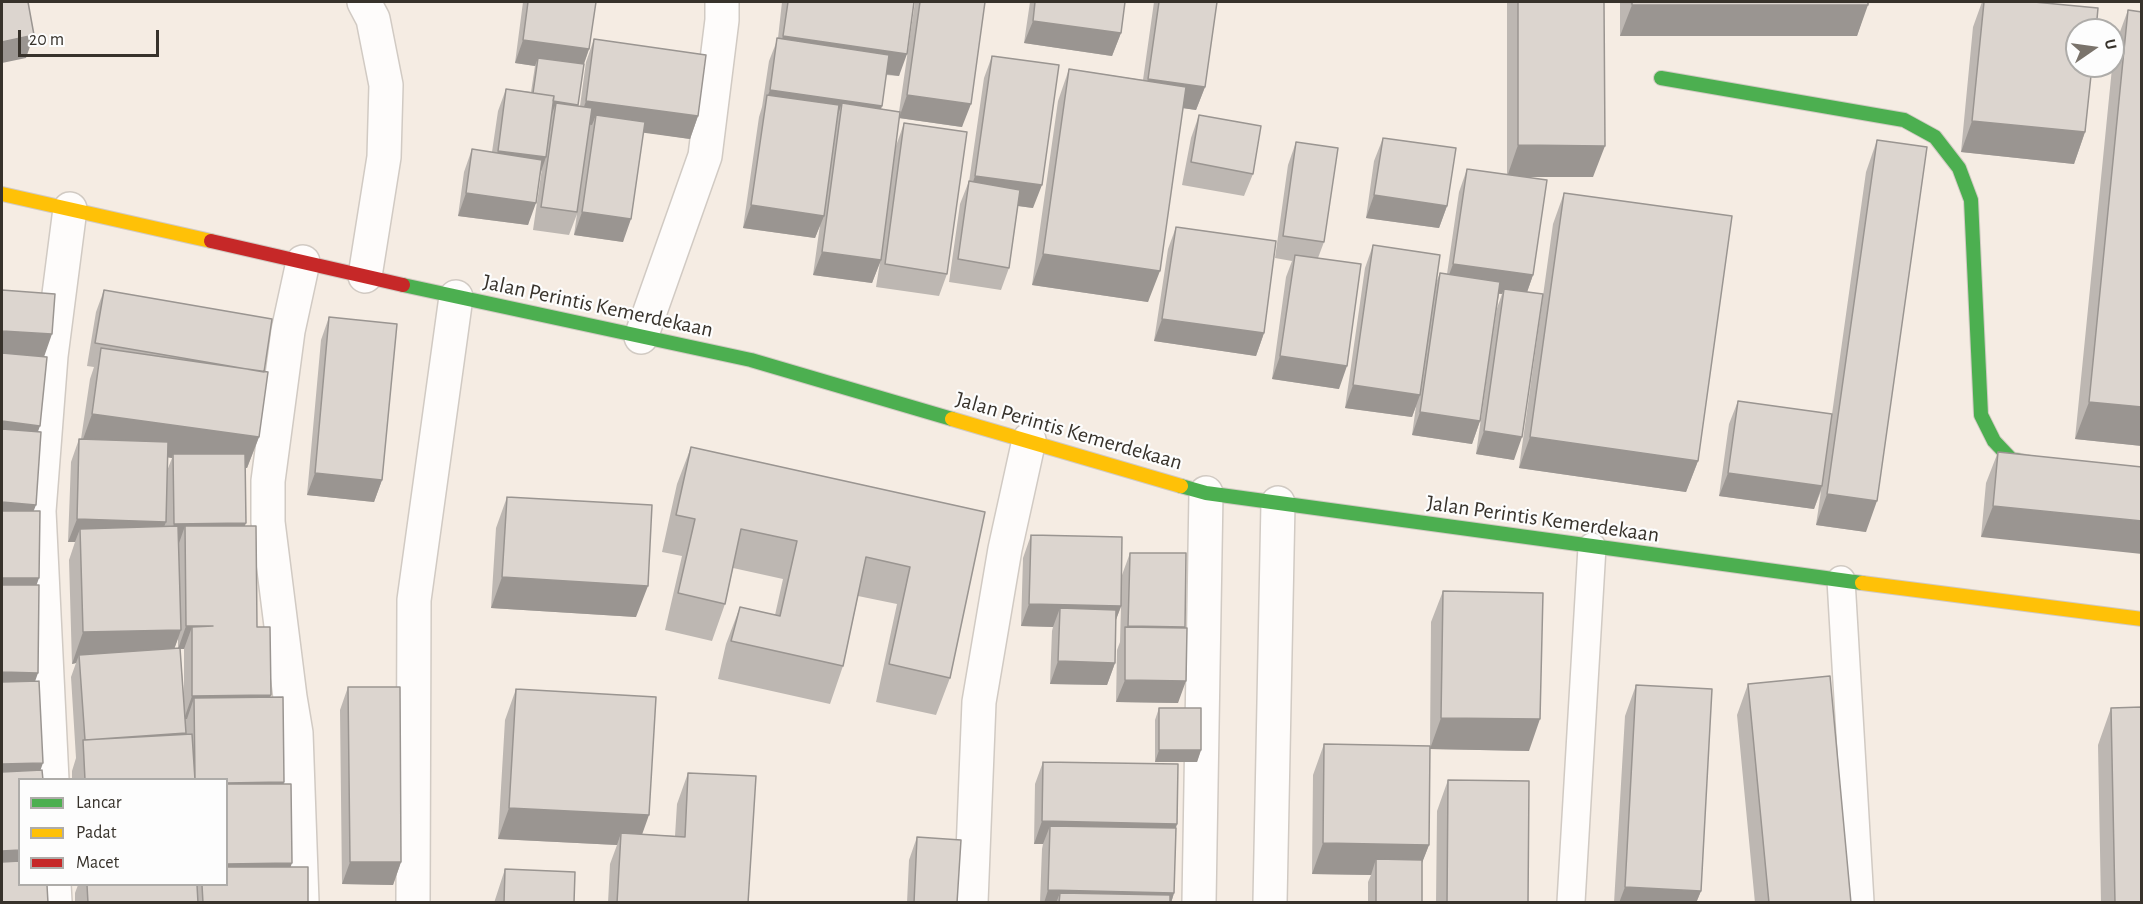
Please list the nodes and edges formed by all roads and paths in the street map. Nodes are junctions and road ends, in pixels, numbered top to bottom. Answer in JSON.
{"nodes":[{"id":1,"x":364,"y":2,"type":"edge"},
{"id":2,"x":722,"y":2,"type":"edge"},
{"id":3,"x":1661,"y":78,"type":"dead end"},
{"id":4,"x":2,"y":194,"type":"edge"},
{"id":5,"x":70,"y":209,"type":"junction"},
{"id":6,"x":303,"y":262,"type":"junction"},
{"id":7,"x":366,"y":276,"type":"junction"},
{"id":8,"x":456,"y":297,"type":"junction"},
{"id":9,"x":641,"y":337,"type":"junction"},
{"id":10,"x":1029,"y":440,"type":"junction"},
{"id":11,"x":2055,"y":468,"type":"edge"},
{"id":12,"x":1206,"y":493,"type":"junction"},
{"id":13,"x":1278,"y":503,"type":"junction"},
{"id":14,"x":1592,"y":547,"type":"junction"},
{"id":15,"x":1841,"y":580,"type":"junction"},
{"id":16,"x":2142,"y":619,"type":"edge"},
{"id":17,"x":52,"y":778,"type":"edge"},
{"id":18,"x":54,"y":886,"type":"edge"},
{"id":19,"x":55,"y":903,"type":"edge"},
{"id":20,"x":302,"y":903,"type":"edge"},
{"id":21,"x":413,"y":903,"type":"edge"},
{"id":22,"x":971,"y":903,"type":"edge"},
{"id":23,"x":1199,"y":903,"type":"edge"},
{"id":24,"x":1270,"y":903,"type":"edge"},
{"id":25,"x":1571,"y":903,"type":"edge"},
{"id":26,"x":1860,"y":903,"type":"edge"}],
"edges":[{"from":1,"to":7,"type":"street"},
{"from":2,"to":9,"type":"street"},
{"from":3,"to":11,"type":"main road"},
{"from":4,"to":5,"type":"main road","name":"Jalan Perintis Kemerdekaan"},
{"from":5,"to":6,"type":"main road","name":"Jalan Perintis Kemerdekaan"},
{"from":5,"to":17,"type":"street"},
{"from":6,"to":7,"type":"main road","name":"Jalan Perintis Kemerdekaan"},
{"from":6,"to":20,"type":"street"},
{"from":7,"to":8,"type":"main road","name":"Jalan Perintis Kemerdekaan"},
{"from":8,"to":9,"type":"main road","name":"Jalan Perintis Kemerdekaan"},
{"from":8,"to":21,"type":"street"},
{"from":9,"to":10,"type":"main road","name":"Jalan Perintis Kemerdekaan"},
{"from":10,"to":12,"type":"main road","name":"Jalan Perintis Kemerdekaan"},
{"from":10,"to":22,"type":"street"},
{"from":12,"to":13,"type":"main road","name":"Jalan Perintis Kemerdekaan"},
{"from":12,"to":23,"type":"street"},
{"from":13,"to":14,"type":"main road","name":"Jalan Perintis Kemerdekaan"},
{"from":13,"to":24,"type":"street"},
{"from":14,"to":15,"type":"main road","name":"Jalan Perintis Kemerdekaan"},
{"from":14,"to":25,"type":"lane"},
{"from":15,"to":16,"type":"main road","name":"Jalan Perintis Kemerdekaan"},
{"from":15,"to":26,"type":"lane"},
{"from":18,"to":19,"type":"street"}]}
